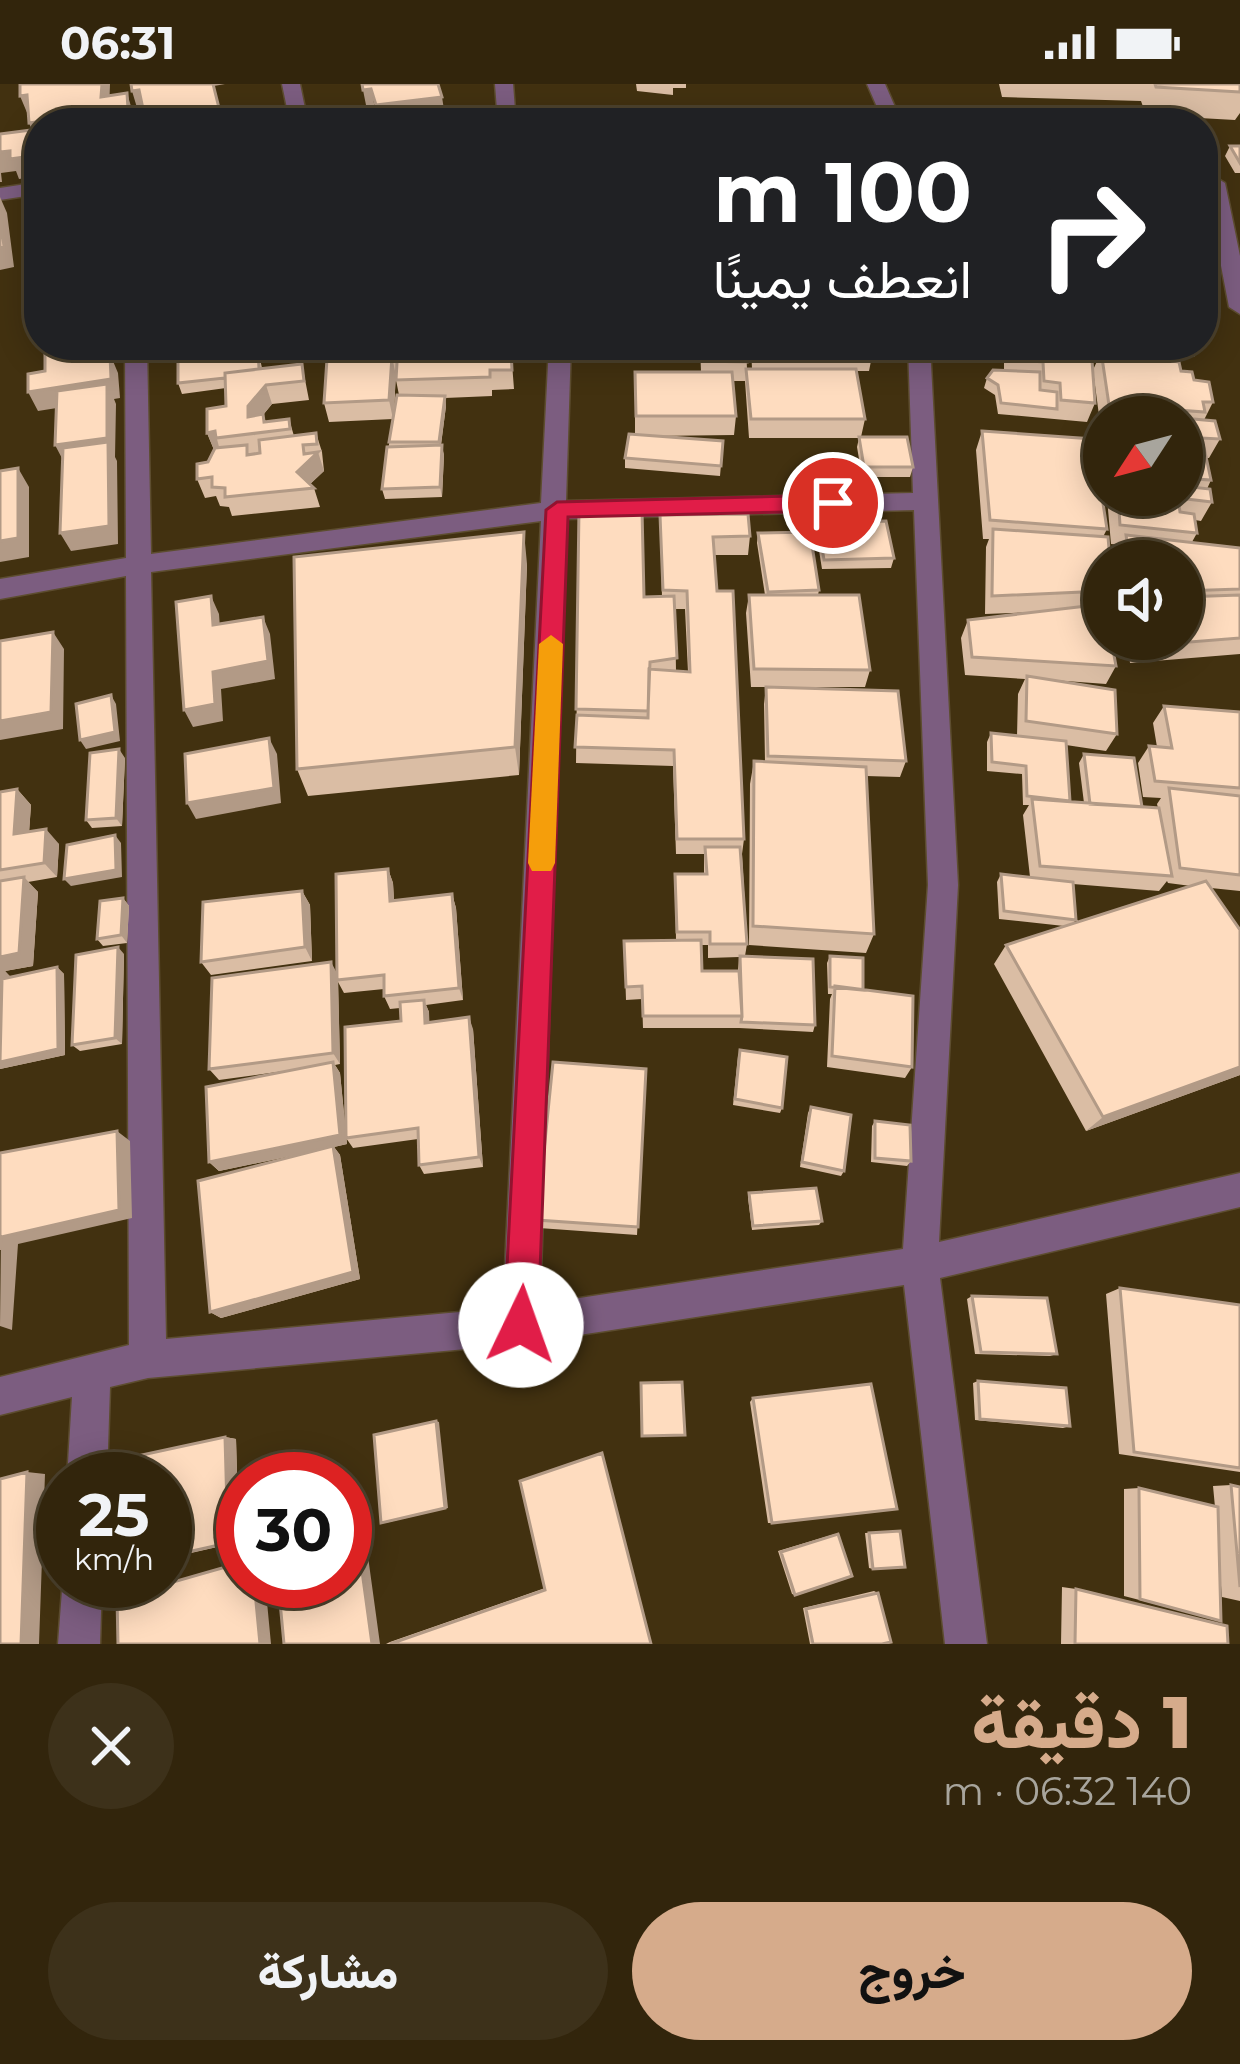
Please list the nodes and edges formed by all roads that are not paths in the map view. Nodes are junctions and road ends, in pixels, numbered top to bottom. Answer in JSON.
{"nodes":[{"id":1,"x":1218,"y":219,"type":"edge"},
{"id":2,"x":1240,"y":307,"type":"edge"},
{"id":3,"x":136,"y":360,"type":"edge"},
{"id":4,"x":560,"y":360,"type":"edge"},
{"id":5,"x":920,"y":360,"type":"edge"},
{"id":6,"x":926,"y":501,"type":"junction"},
{"id":7,"x":557,"y":510,"type":"junction"},
{"id":8,"x":136,"y":565,"type":"junction"},
{"id":9,"x":0,"y":589,"type":"edge"},
{"id":10,"x":1240,"y":1190,"type":"edge"},
{"id":11,"x":920,"y":1264,"type":"junction"},
{"id":12,"x":521,"y":1325,"type":"junction"},
{"id":13,"x":148,"y":1359,"type":"junction"},
{"id":14,"x":92,"y":1372,"type":"junction"},
{"id":15,"x":0,"y":1396,"type":"edge"},
{"id":16,"x":88,"y":1452,"type":"edge"},
{"id":17,"x":81,"y":1608,"type":"edge"},
{"id":18,"x":79,"y":1644,"type":"edge"},
{"id":19,"x":966,"y":1644,"type":"edge"}],
"edges":[{"from":1,"to":2,"type":"street"},
{"from":3,"to":8,"type":"street"},
{"from":4,"to":7,"type":"street"},
{"from":5,"to":6,"type":"street"},
{"from":6,"to":7,"type":"street"},
{"from":6,"to":11,"type":"street"},
{"from":7,"to":8,"type":"street"},
{"from":7,"to":12,"type":"street"},
{"from":8,"to":9,"type":"street"},
{"from":8,"to":13,"type":"street"},
{"from":10,"to":11,"type":"street"},
{"from":11,"to":12,"type":"street"},
{"from":11,"to":19,"type":"street"},
{"from":12,"to":13,"type":"street"},
{"from":13,"to":14,"type":"street"},
{"from":14,"to":15,"type":"street"},
{"from":14,"to":16,"type":"street"},
{"from":17,"to":18,"type":"street"}]}
